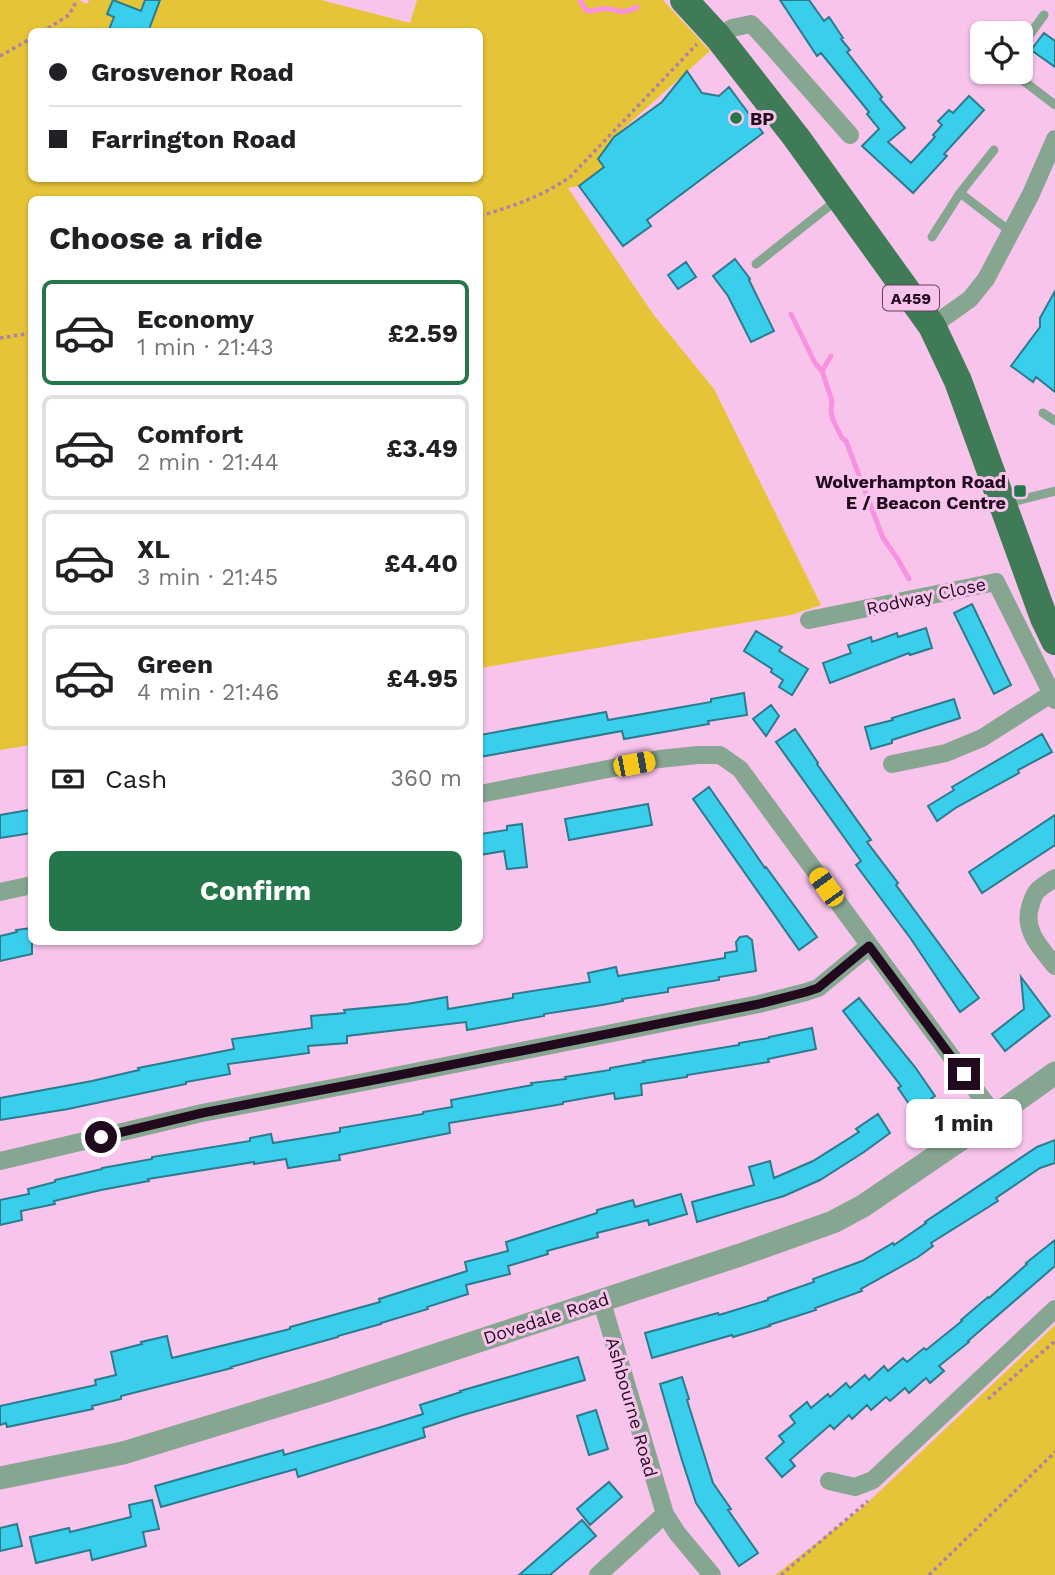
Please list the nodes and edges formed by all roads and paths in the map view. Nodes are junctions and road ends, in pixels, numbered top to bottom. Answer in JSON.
{"nodes":[{"id":1,"x":77,"y":0,"type":"edge"},
{"id":2,"x":684,"y":0,"type":"edge"},
{"id":3,"x":1044,"y":15,"type":"dead end"},
{"id":4,"x":48,"y":28,"type":"edge"},
{"id":5,"x":1033,"y":30,"type":"edge"},
{"id":6,"x":714,"y":33,"type":"junction"},
{"id":7,"x":28,"y":40,"type":"edge"},
{"id":8,"x":0,"y":56,"type":"edge"},
{"id":9,"x":1028,"y":84,"type":"edge"},
{"id":10,"x":1055,"y":105,"type":"edge"},
{"id":11,"x":850,"y":135,"type":"dead end"},
{"id":12,"x":1055,"y":139,"type":"edge"},
{"id":13,"x":995,"y":150,"type":"dead end"},
{"id":14,"x":960,"y":193,"type":"junction"},
{"id":15,"x":839,"y":198,"type":"junction"},
{"id":16,"x":483,"y":215,"type":"edge"},
{"id":17,"x":1012,"y":232,"type":"junction"},
{"id":18,"x":932,"y":237,"type":"dead end"},
{"id":19,"x":756,"y":264,"type":"dead end"},
{"id":20,"x":932,"y":326,"type":"junction"},
{"id":21,"x":28,"y":334,"type":"edge"},
{"id":22,"x":0,"y":338,"type":"edge"},
{"id":23,"x":1043,"y":413,"type":"dead end"},
{"id":24,"x":1055,"y":421,"type":"edge"},
{"id":25,"x":1055,"y":491,"type":"edge"},
{"id":26,"x":1002,"y":505,"type":"junction"},
{"id":27,"x":809,"y":620,"type":"dead end"},
{"id":28,"x":1055,"y":641,"type":"edge"},
{"id":29,"x":1053,"y":697,"type":"edge"},
{"id":30,"x":892,"y":764,"type":"dead end"},
{"id":31,"x":483,"y":793,"type":"edge"},
{"id":32,"x":1055,"y":878,"type":"edge"},
{"id":33,"x":28,"y":886,"type":"edge"},
{"id":34,"x":0,"y":892,"type":"edge"},
{"id":35,"x":869,"y":946,"type":"junction"},
{"id":36,"x":1055,"y":966,"type":"edge"},
{"id":37,"x":1055,"y":1073,"type":"edge"},
{"id":38,"x":995,"y":1116,"type":"junction"},
{"id":39,"x":0,"y":1161,"type":"edge"},
{"id":40,"x":601,"y":1299,"type":"junction"},
{"id":41,"x":1055,"y":1309,"type":"edge"},
{"id":42,"x":1055,"y":1452,"type":"edge"},
{"id":43,"x":0,"y":1478,"type":"edge"},
{"id":44,"x":829,"y":1481,"type":"dead end"},
{"id":45,"x":665,"y":1514,"type":"junction"},
{"id":46,"x":598,"y":1575,"type":"edge"},
{"id":47,"x":712,"y":1575,"type":"edge"},
{"id":48,"x":929,"y":1575,"type":"edge"}],
"edges":[{"from":1,"to":4,"type":"path"},
{"from":2,"to":6,"type":"main road","number":"A459"},
{"from":3,"to":5,"type":"lane"},
{"from":6,"to":11,"type":"street"},
{"from":6,"to":15,"type":"main road","number":"A459"},
{"from":6,"to":16,"type":"path"},
{"from":7,"to":8,"type":"path"},
{"from":9,"to":10,"type":"lane"},
{"from":12,"to":17,"type":"street"},
{"from":13,"to":14,"type":"lane"},
{"from":14,"to":17,"type":"lane"},
{"from":14,"to":18,"type":"lane"},
{"from":15,"to":19,"type":"lane"},
{"from":15,"to":20,"type":"main road","number":"A459"},
{"from":17,"to":20,"type":"street"},
{"from":20,"to":26,"type":"main road","number":"A459"},
{"from":21,"to":22,"type":"path"},
{"from":23,"to":24,"type":"lane"},
{"from":25,"to":26,"type":"lane"},
{"from":26,"to":28,"type":"main road","number":"A459"},
{"from":27,"to":29,"type":"street","name":"Rodway Close"},
{"from":29,"to":30,"type":"street"},
{"from":31,"to":35,"type":"street"},
{"from":32,"to":36,"type":"street"},
{"from":33,"to":34,"type":"street"},
{"from":35,"to":38,"type":"street"},
{"from":35,"to":39,"type":"street"},
{"from":37,"to":38,"type":"street","name":"Dovedale Road"},
{"from":38,"to":40,"type":"street","name":"Dovedale Road"},
{"from":40,"to":43,"type":"street","name":"Dovedale Road"},
{"from":40,"to":45,"type":"street","name":"Ashbourne Road"},
{"from":41,"to":44,"type":"street"},
{"from":42,"to":48,"type":"path"},
{"from":45,"to":46,"type":"street"},
{"from":45,"to":47,"type":"street","name":"Ashbourne Road"}]}
